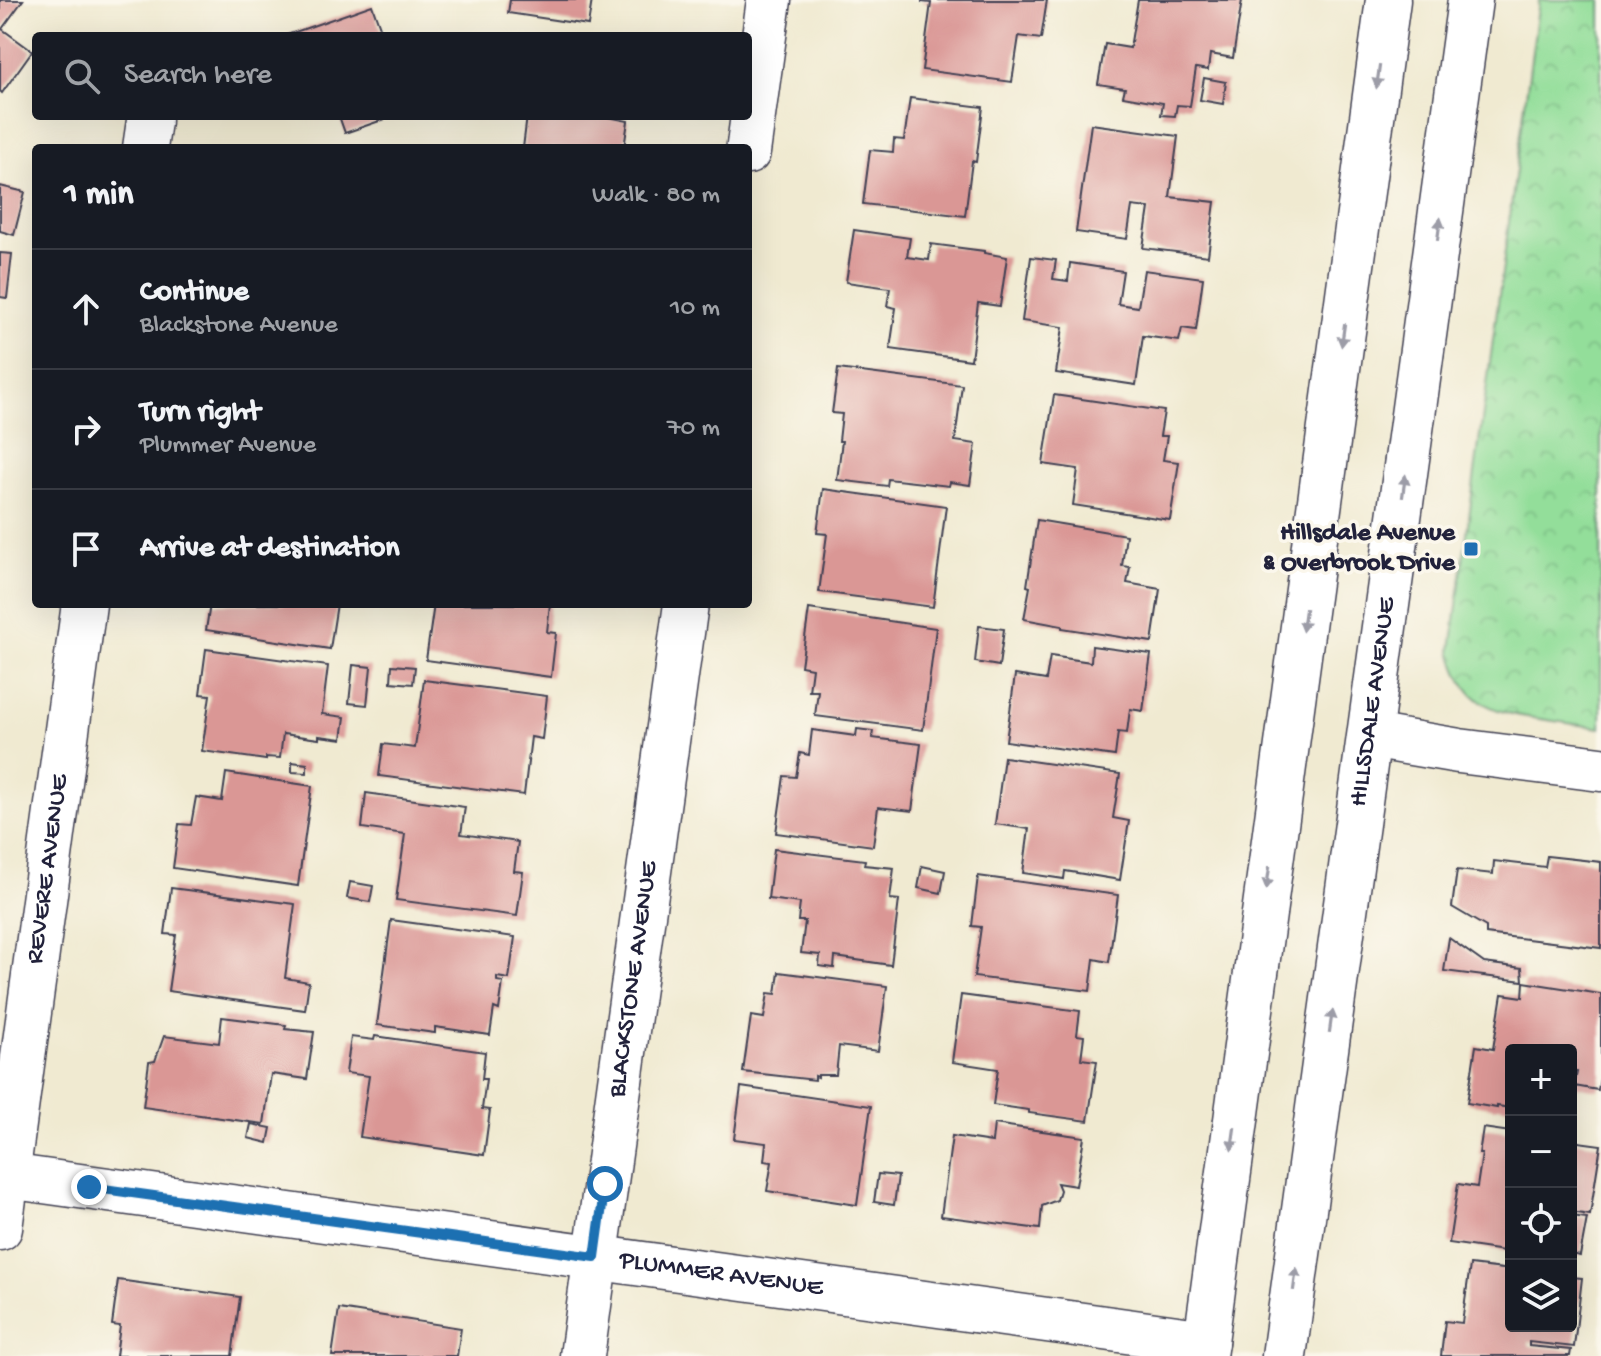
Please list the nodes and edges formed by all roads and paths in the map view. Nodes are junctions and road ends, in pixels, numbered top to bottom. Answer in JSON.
{"nodes":[{"id":1,"x":769,"y":0,"type":"edge"},
{"id":2,"x":1388,"y":0,"type":"edge"},
{"id":3,"x":1470,"y":0,"type":"edge"},
{"id":4,"x":749,"y":144,"type":"edge"},
{"id":5,"x":83,"y":608,"type":"edge"},
{"id":6,"x":685,"y":608,"type":"edge"},
{"id":7,"x":1370,"y":736,"type":"junction"},
{"id":8,"x":1601,"y":769,"type":"edge"},
{"id":9,"x":4,"y":1176,"type":"edge"},
{"id":10,"x":0,"y":1228,"type":"edge"},
{"id":11,"x":595,"y":1257,"type":"junction"},
{"id":12,"x":1205,"y":1349,"type":"edge"},
{"id":13,"x":582,"y":1356,"type":"edge"},
{"id":14,"x":1284,"y":1356,"type":"edge"}],
"edges":[{"from":1,"to":4,"type":"main road"},
{"from":2,"to":12,"type":"main road","one_way":true},
{"from":7,"to":3,"type":"main road","name":"HILLSDALE AVENUE","one_way":true},
{"from":5,"to":9,"type":"main road","name":"REVERE AVENUE"},
{"from":6,"to":11,"type":"main road","name":"BLACKSTONE AVENUE"},
{"from":7,"to":8,"type":"main road"},
{"from":14,"to":7,"type":"main road","name":"HILLSDALE AVENUE","one_way":true},
{"from":9,"to":10,"type":"main road","name":"REVERE AVENUE"},
{"from":9,"to":11,"type":"main road","name":"PLUMMER AVENUE"},
{"from":11,"to":12,"type":"main road","name":"PLUMMER AVENUE"},
{"from":11,"to":13,"type":"main road","name":"BLACKSTONE AVENUE"}]}
